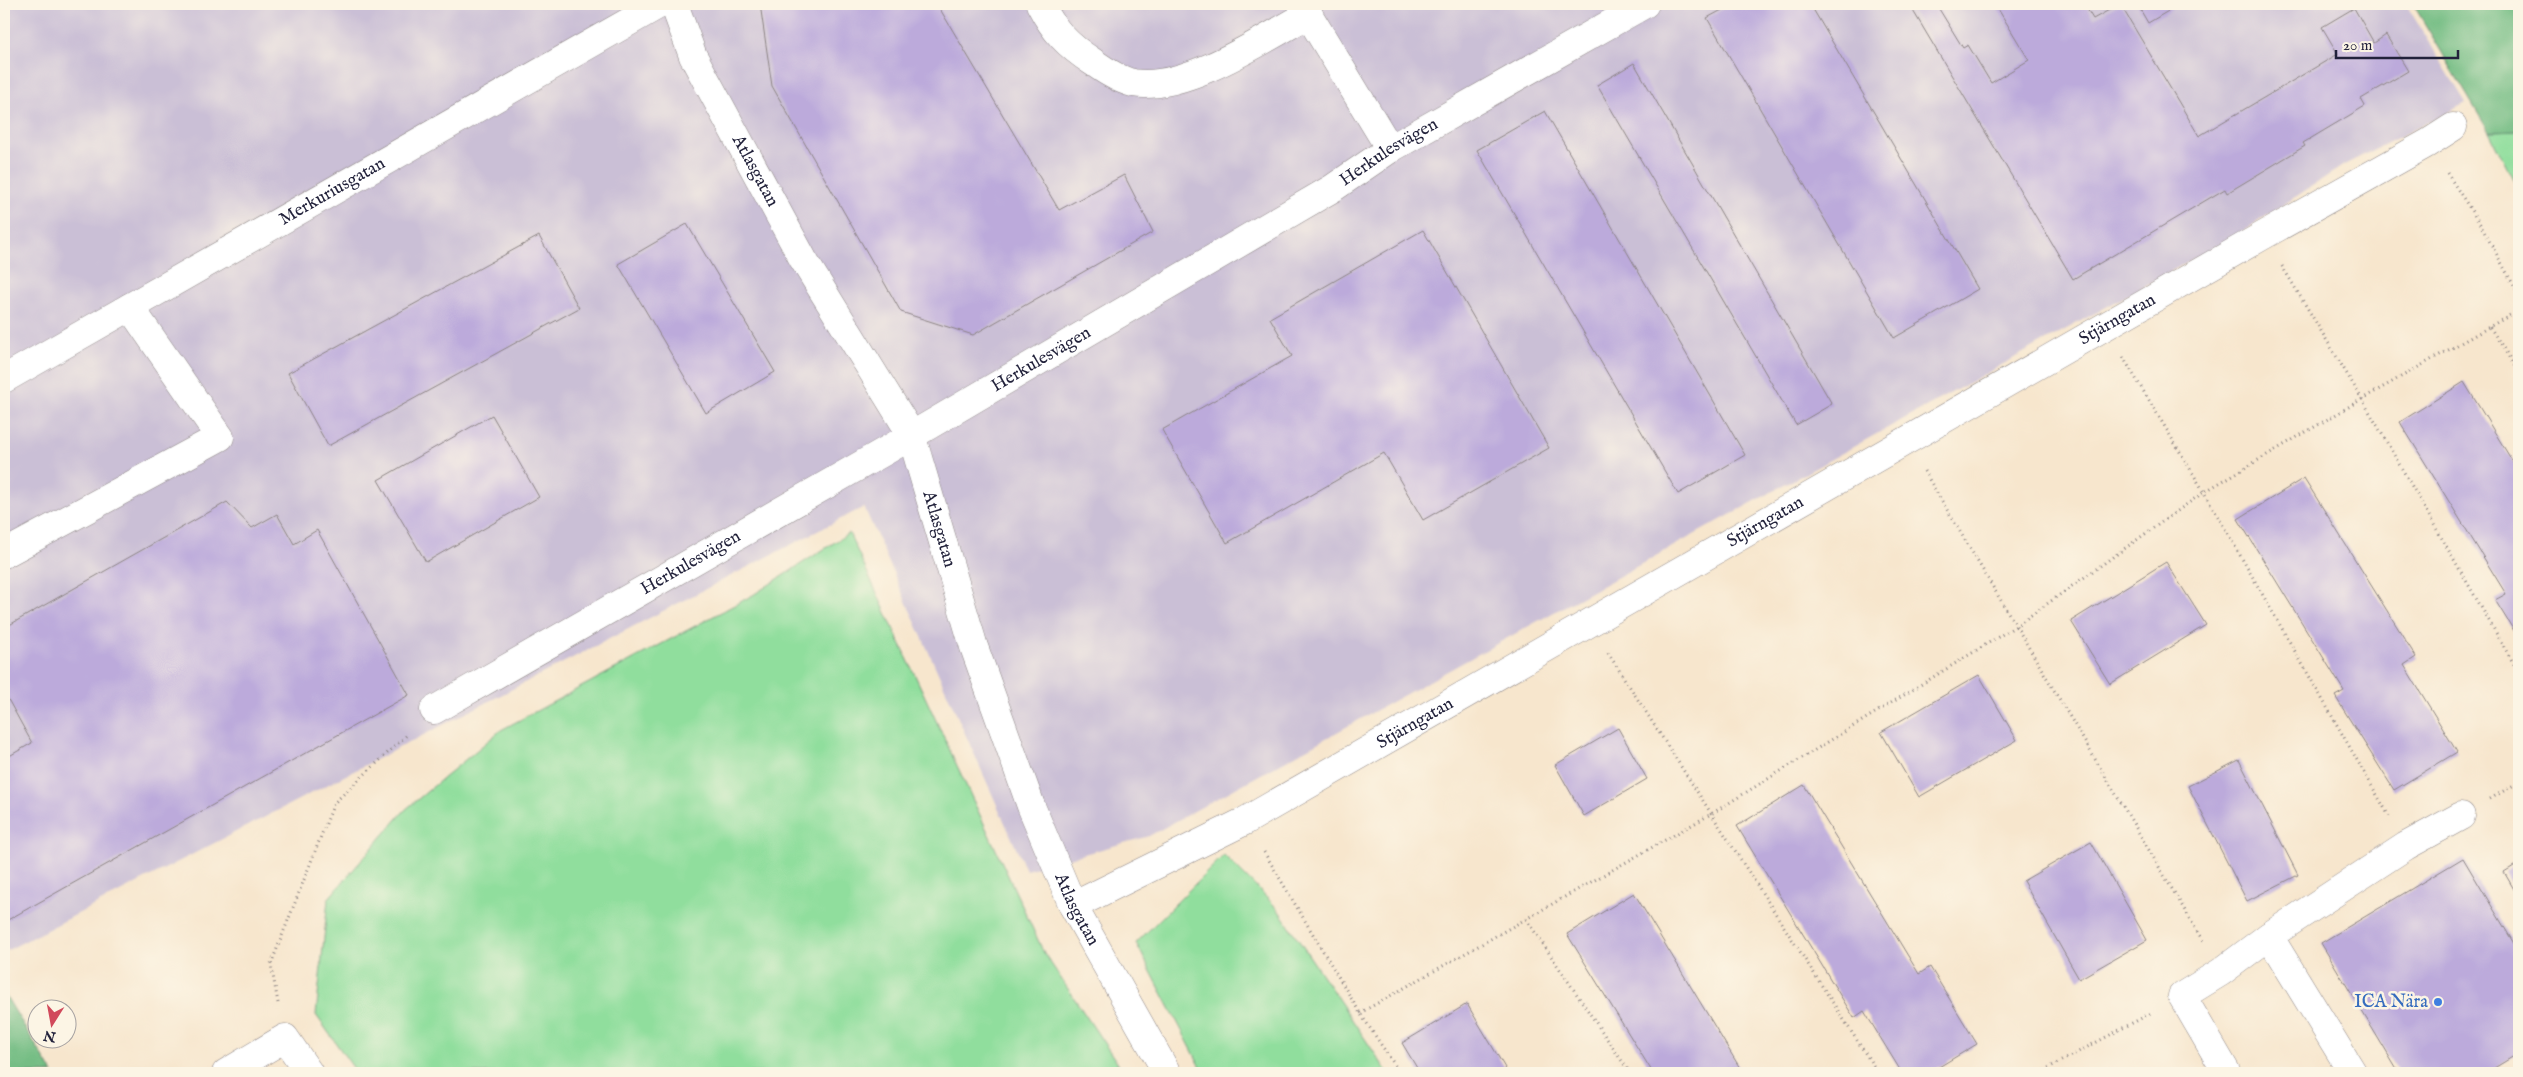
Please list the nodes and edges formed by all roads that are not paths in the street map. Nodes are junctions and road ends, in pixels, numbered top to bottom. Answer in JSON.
{"nodes":[{"id":1,"x":660,"y":4,"type":"edge"},
{"id":2,"x":674,"y":4,"type":"edge"},
{"id":3,"x":1040,"y":4,"type":"edge"},
{"id":4,"x":1645,"y":4,"type":"edge"},
{"id":5,"x":1305,"y":9,"type":"edge"},
{"id":6,"x":2453,"y":127,"type":"dead end"},
{"id":7,"x":1390,"y":149,"type":"junction"},
{"id":8,"x":130,"y":307,"type":"junction"},
{"id":9,"x":4,"y":379,"type":"edge"},
{"id":10,"x":911,"y":434,"type":"junction"},
{"id":11,"x":4,"y":554,"type":"edge"},
{"id":12,"x":434,"y":710,"type":"road end"},
{"id":13,"x":2461,"y":816,"type":"dead end"},
{"id":14,"x":1073,"y":906,"type":"junction"},
{"id":15,"x":2269,"y":936,"type":"junction"},
{"id":16,"x":226,"y":1073,"type":"edge"},
{"id":17,"x":309,"y":1073,"type":"edge"},
{"id":18,"x":1167,"y":1073,"type":"edge"},
{"id":19,"x":2227,"y":1073,"type":"edge"},
{"id":20,"x":2352,"y":1073,"type":"edge"}],
"edges":[{"from":1,"to":8,"type":"street","name":"Merkuriusgatan"},
{"from":2,"to":10,"type":"street","name":"Atlasgatan"},
{"from":3,"to":5,"type":"street"},
{"from":4,"to":7,"type":"street","name":"Herkulesvägen"},
{"from":5,"to":7,"type":"street"},
{"from":6,"to":14,"type":"street","name":"Stjärngatan"},
{"from":7,"to":10,"type":"street","name":"Herkulesvägen"},
{"from":8,"to":9,"type":"street","name":"Merkuriusgatan"},
{"from":8,"to":11,"type":"street"},
{"from":10,"to":12,"type":"street","name":"Herkulesvägen"},
{"from":10,"to":14,"type":"street","name":"Atlasgatan"},
{"from":13,"to":15,"type":"street"},
{"from":14,"to":18,"type":"street","name":"Atlasgatan"},
{"from":15,"to":19,"type":"street"},
{"from":15,"to":20,"type":"street"},
{"from":16,"to":17,"type":"street"}]}
